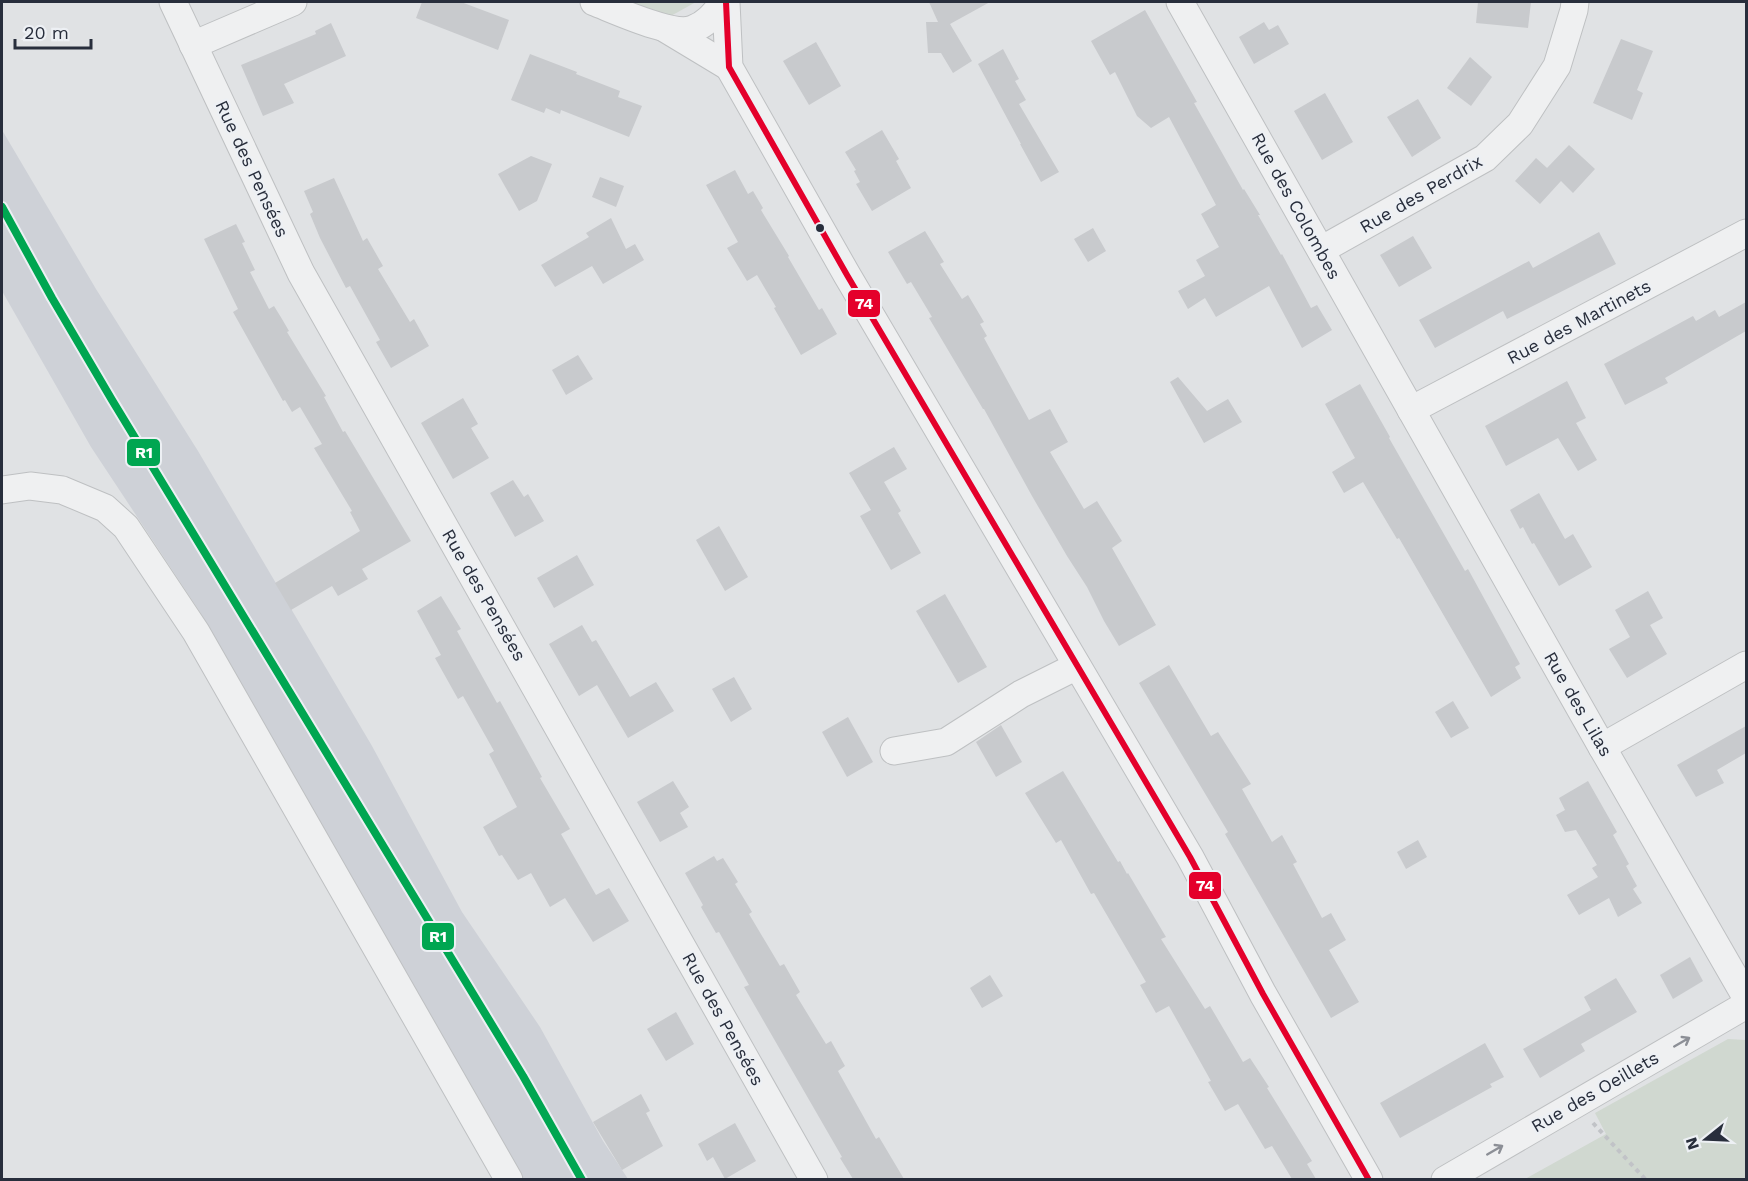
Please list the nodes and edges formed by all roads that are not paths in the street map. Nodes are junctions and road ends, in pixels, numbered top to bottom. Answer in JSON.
{"nodes":[{"id":1,"x":173,"y":2,"type":"edge"},
{"id":2,"x":293,"y":2,"type":"edge"},
{"id":3,"x":594,"y":2,"type":"edge"},
{"id":4,"x":725,"y":2,"type":"edge"},
{"id":5,"x":1180,"y":2,"type":"edge"},
{"id":6,"x":1575,"y":2,"type":"edge"},
{"id":7,"x":666,"y":29,"type":"junction"},
{"id":8,"x":193,"y":45,"type":"junction"},
{"id":9,"x":729,"y":67,"type":"junction"},
{"id":10,"x":1746,"y":233,"type":"edge"},
{"id":11,"x":1322,"y":250,"type":"junction"},
{"id":12,"x":1411,"y":410,"type":"junction"},
{"id":13,"x":2,"y":490,"type":"edge"},
{"id":14,"x":1077,"y":666,"type":"junction"},
{"id":15,"x":1746,"y":666,"type":"edge"},
{"id":16,"x":1602,"y":747,"type":"junction"},
{"id":17,"x":894,"y":751,"type":"dead end"},
{"id":18,"x":1746,"y":997,"type":"edge"},
{"id":19,"x":1746,"y":1005,"type":"edge"},
{"id":20,"x":509,"y":1179,"type":"edge"},
{"id":21,"x":814,"y":1179,"type":"edge"},
{"id":22,"x":1369,"y":1179,"type":"edge"},
{"id":23,"x":1444,"y":1179,"type":"edge"}],
"edges":[{"from":1,"to":8,"type":"street","name":"Rue des Pensées"},
{"from":2,"to":8,"type":"street"},
{"from":3,"to":7,"type":"street"},
{"from":4,"to":7,"type":"street"},
{"from":4,"to":9,"type":"street"},
{"from":5,"to":11,"type":"street","name":"Rue des Colombes"},
{"from":6,"to":11,"type":"street","name":"Rue des Perdrix"},
{"from":7,"to":9,"type":"street"},
{"from":8,"to":21,"type":"street","name":"Rue des Pensées"},
{"from":9,"to":14,"type":"street"},
{"from":10,"to":12,"type":"street","name":"Rue des Martinets"},
{"from":11,"to":12,"type":"street","name":"Rue des Colombes"},
{"from":12,"to":16,"type":"street","name":"Rue des Lilas"},
{"from":13,"to":20,"type":"street"},
{"from":14,"to":17,"type":"street"},
{"from":14,"to":22,"type":"street"},
{"from":15,"to":16,"type":"street"},
{"from":16,"to":18,"type":"street","name":"Rue des Lilas"},
{"from":23,"to":19,"type":"street","name":"Rue des Oeillets","one_way":true}]}
